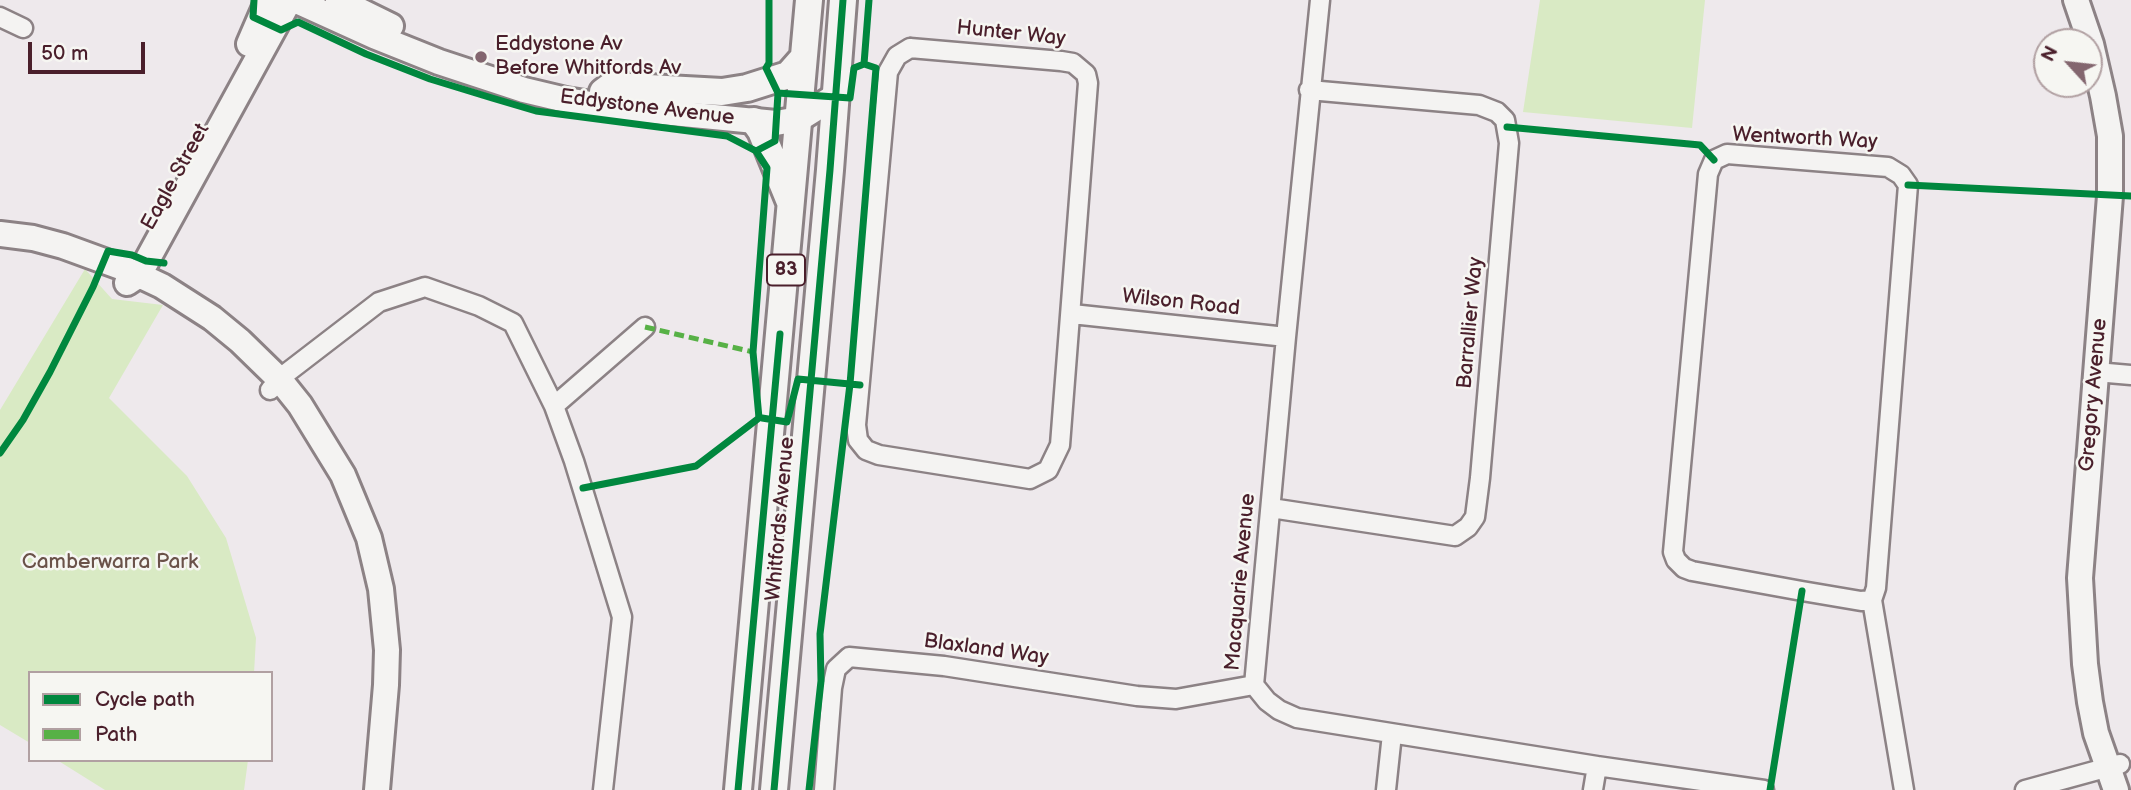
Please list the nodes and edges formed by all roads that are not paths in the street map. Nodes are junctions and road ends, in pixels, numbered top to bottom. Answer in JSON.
{"nodes":[{"id":1,"x":338,"y":0,"type":"edge"},
{"id":2,"x":809,"y":0,"type":"edge"},
{"id":3,"x":843,"y":0,"type":"edge"},
{"id":4,"x":1320,"y":0,"type":"edge"},
{"id":5,"x":2076,"y":0,"type":"edge"},
{"id":6,"x":2092,"y":0,"type":"edge"},
{"id":7,"x":288,"y":1,"type":"edge"},
{"id":8,"x":0,"y":17,"type":"edge"},
{"id":9,"x":23,"y":28,"type":"dead end"},
{"id":10,"x":803,"y":58,"type":"junction"},
{"id":11,"x":1309,"y":90,"type":"junction"},
{"id":12,"x":603,"y":92,"type":"junction"},
{"id":13,"x":834,"y":97,"type":"junction"},
{"id":14,"x":800,"y":118,"type":"junction"},
{"id":15,"x":754,"y":121,"type":"junction"},
{"id":16,"x":830,"y":170,"type":"junction"},
{"id":17,"x":792,"y":207,"type":"junction"},
{"id":18,"x":0,"y":233,"type":"edge"},
{"id":19,"x":0,"y":250,"type":"edge"},
{"id":20,"x":130,"y":276,"type":"junction"},
{"id":21,"x":1072,"y":314,"type":"junction"},
{"id":22,"x":645,"y":327,"type":"dead end"},
{"id":23,"x":1286,"y":337,"type":"junction"},
{"id":24,"x":2113,"y":374,"type":"edge"},
{"id":25,"x":275,"y":385,"type":"junction"},
{"id":26,"x":554,"y":406,"type":"junction"},
{"id":27,"x":1271,"y":509,"type":"junction"},
{"id":28,"x":1872,"y":600,"type":"junction"},
{"id":29,"x":1254,"y":685,"type":"junction"},
{"id":30,"x":1392,"y":734,"type":"junction"},
{"id":31,"x":1597,"y":766,"type":"junction"},
{"id":32,"x":2114,"y":774,"type":"edge"},
{"id":33,"x":363,"y":790,"type":"edge"},
{"id":34,"x":377,"y":790,"type":"edge"},
{"id":35,"x":603,"y":790,"type":"edge"},
{"id":36,"x":738,"y":790,"type":"edge"},
{"id":37,"x":774,"y":790,"type":"edge"},
{"id":38,"x":824,"y":790,"type":"edge"},
{"id":39,"x":1386,"y":790,"type":"edge"},
{"id":40,"x":1593,"y":790,"type":"edge"},
{"id":41,"x":1764,"y":790,"type":"edge"},
{"id":42,"x":1905,"y":790,"type":"edge"},
{"id":43,"x":2025,"y":790,"type":"edge"},
{"id":44,"x":2130,"y":790,"type":"edge"}],
"edges":[{"from":1,"to":12,"type":"street","name":"Eddystone Avenue"},
{"from":2,"to":10,"type":"main road","name":"Whitfords Avenue","number":"83"},
{"from":3,"to":13,"type":"main road","name":"Whitfords Avenue","number":"83"},
{"from":4,"to":11,"type":"street","name":"Macquarie Avenue"},
{"from":5,"to":24,"type":"street","name":"Gregory Avenue"},
{"from":6,"to":24,"type":"street","name":"Gregory Avenue"},
{"from":7,"to":15,"type":"street","name":"Eddystone Avenue"},
{"from":7,"to":20,"type":"street","name":"Eagle Street"},
{"from":8,"to":9,"type":"street"},
{"from":10,"to":12,"type":"main road"},
{"from":10,"to":14,"type":"main road","name":"Whitfords Avenue","number":"83"},
{"from":11,"to":23,"type":"street","name":"Macquarie Avenue"},
{"from":11,"to":27,"type":"street","name":"Barrallier Way"},
{"from":12,"to":14,"type":"street","name":"Eddystone Avenue"},
{"from":13,"to":14,"type":"street"},
{"from":13,"to":16,"type":"main road","name":"Whitfords Avenue","number":"83"},
{"from":14,"to":15,"type":"street","name":"Eddystone Avenue"},
{"from":14,"to":16,"type":"street"},
{"from":14,"to":17,"type":"main road","name":"Whitfords Avenue","number":"83"},
{"from":15,"to":17,"type":"main road"},
{"from":16,"to":37,"type":"main road","name":"Whitfords Avenue","number":"83"},
{"from":17,"to":36,"type":"main road","name":"Whitfords Avenue","number":"83"},
{"from":18,"to":20,"type":"street"},
{"from":19,"to":20,"type":"street"},
{"from":20,"to":25,"type":"street"},
{"from":21,"to":21,"type":"street","name":"Hunter Way"},
{"from":21,"to":23,"type":"street","name":"Wilson Road"},
{"from":22,"to":26,"type":"street"},
{"from":23,"to":27,"type":"street","name":"Macquarie Avenue"},
{"from":24,"to":32,"type":"street","name":"Gregory Avenue"},
{"from":25,"to":26,"type":"street"},
{"from":25,"to":33,"type":"street"},
{"from":25,"to":34,"type":"street"},
{"from":26,"to":35,"type":"street"},
{"from":27,"to":29,"type":"street","name":"Macquarie Avenue"},
{"from":28,"to":28,"type":"street","name":"Wentworth Way"},
{"from":28,"to":42,"type":"street","name":"Wentworth Way"},
{"from":29,"to":30,"type":"street","name":"Macquarie Avenue"},
{"from":29,"to":38,"type":"street","name":"Blaxland Way"},
{"from":30,"to":31,"type":"street","name":"Macquarie Avenue"},
{"from":30,"to":39,"type":"street"},
{"from":31,"to":40,"type":"street"},
{"from":31,"to":41,"type":"street","name":"Macquarie Avenue"},
{"from":32,"to":43,"type":"street"},
{"from":32,"to":44,"type":"street","name":"Gregory Avenue"}]}
